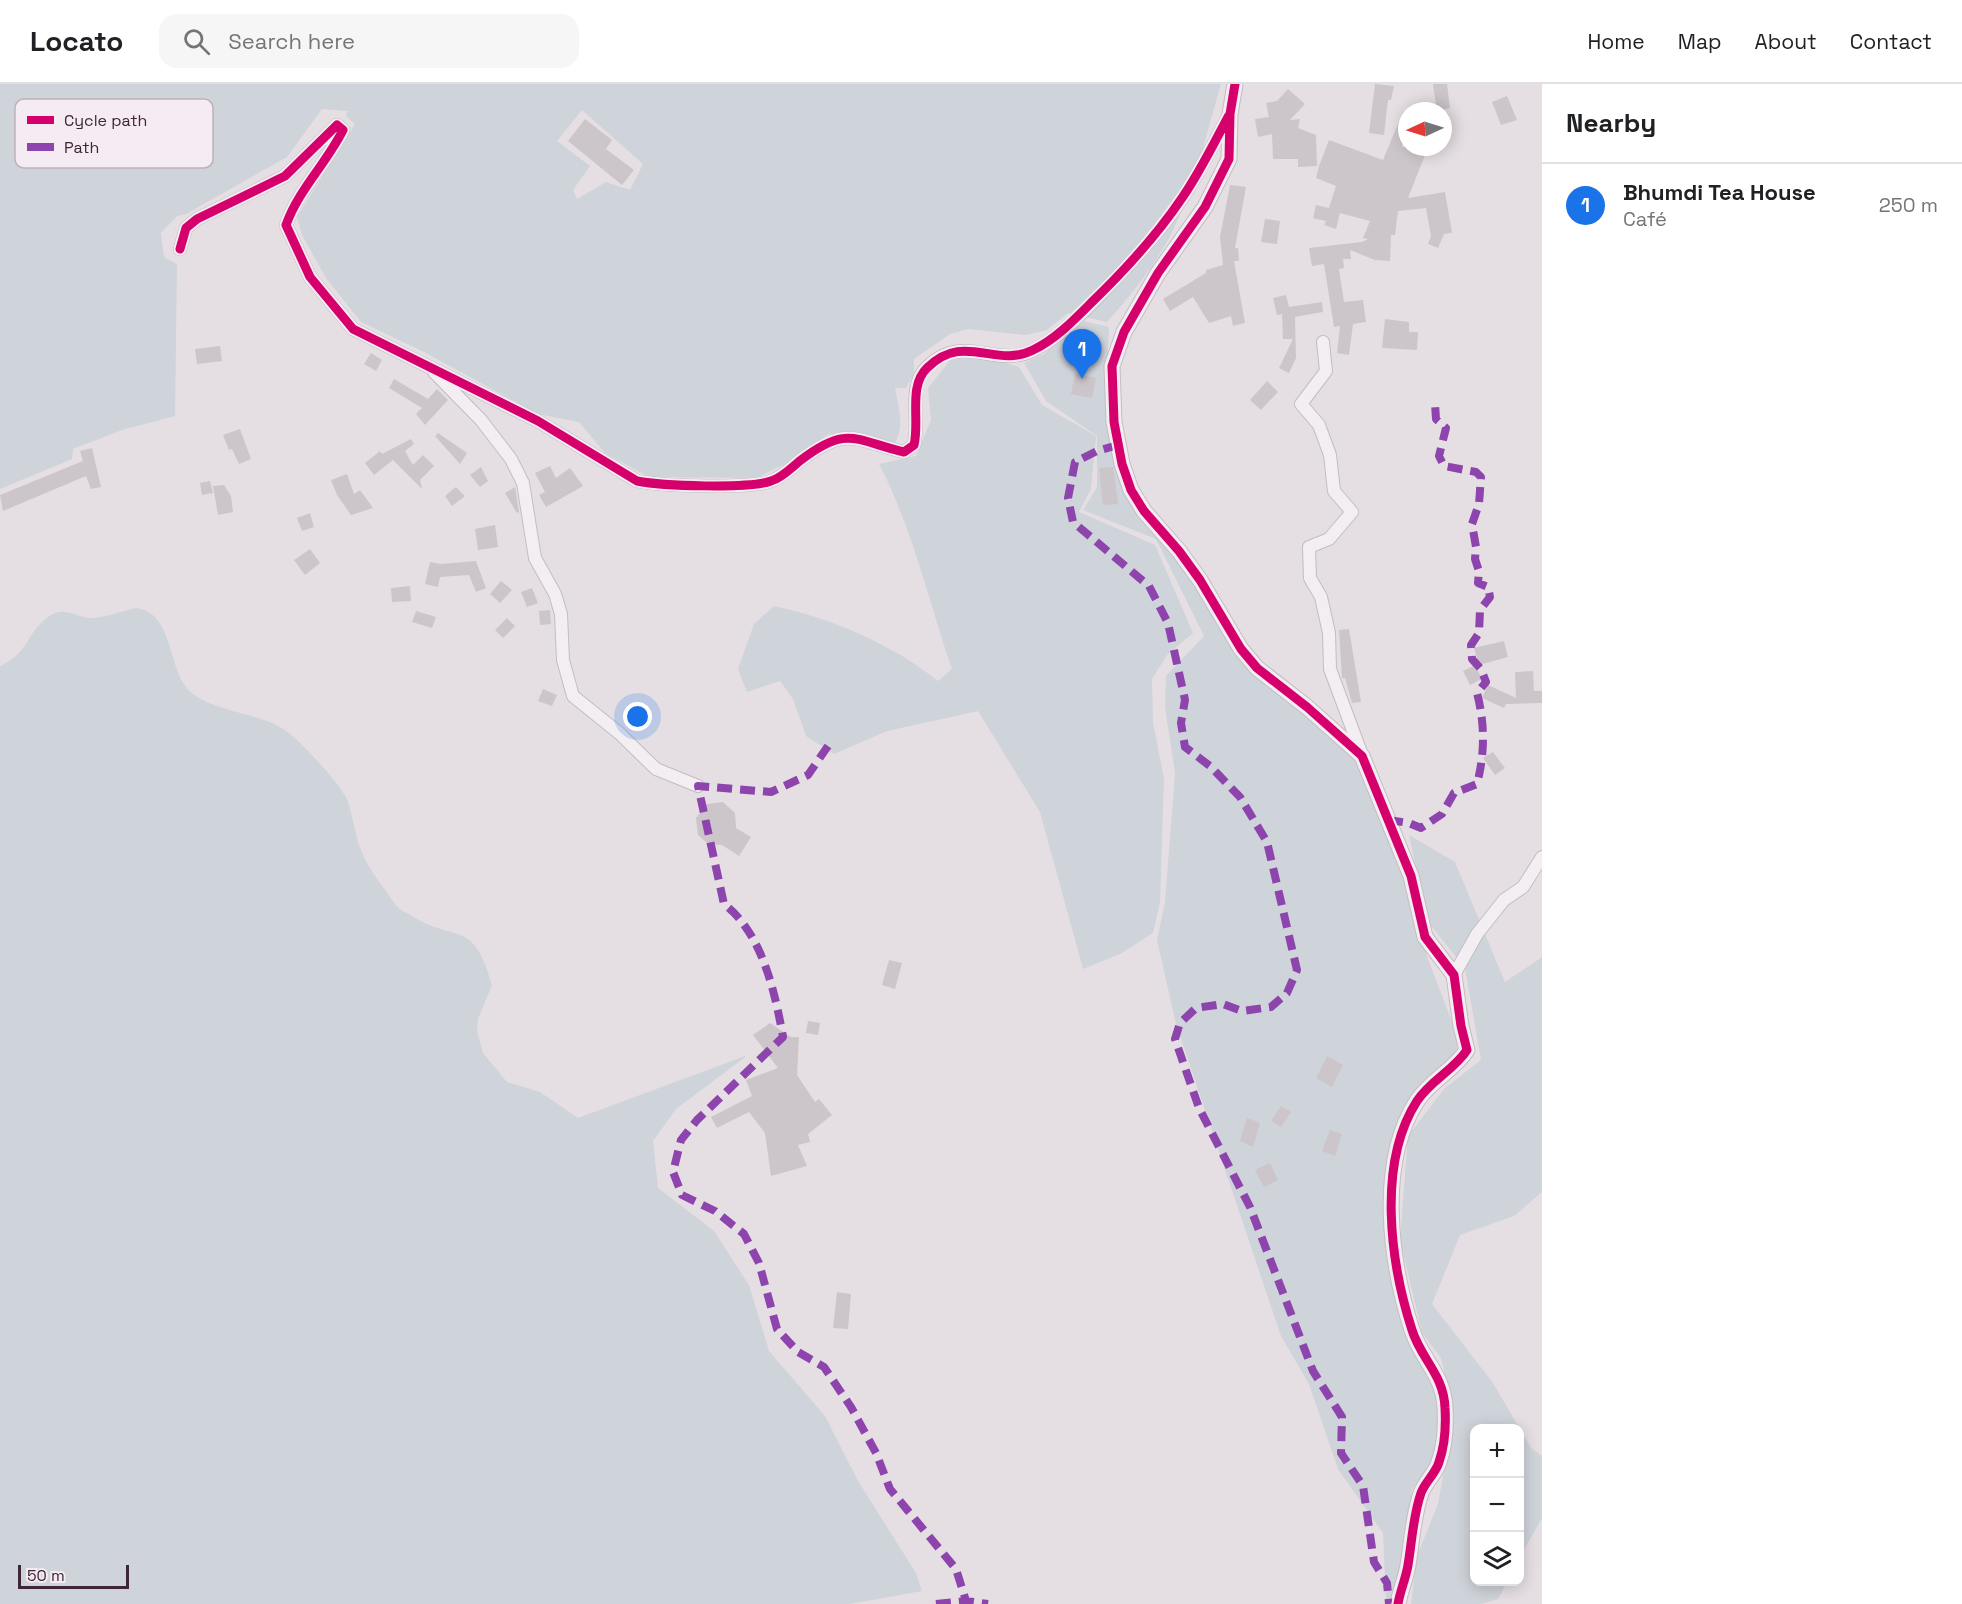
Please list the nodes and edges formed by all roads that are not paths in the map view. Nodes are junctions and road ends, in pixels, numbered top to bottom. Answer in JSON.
{"nodes":[{"id":1,"x":1235,"y":84,"type":"edge"},
{"id":2,"x":1230,"y":114,"type":"junction"},
{"id":3,"x":180,"y":249,"type":"dead end"},
{"id":4,"x":1323,"y":342,"type":"dead end"},
{"id":5,"x":426,"y":364,"type":"junction"},
{"id":6,"x":1362,"y":756,"type":"junction"},
{"id":7,"x":698,"y":786,"type":"dead end"},
{"id":8,"x":1542,"y":857,"type":"edge"},
{"id":9,"x":1454,"y":975,"type":"junction"},
{"id":10,"x":1398,"y":1604,"type":"edge"}],
"edges":[{"from":1,"to":2,"type":"street"},
{"from":2,"to":5,"type":"street"},
{"from":2,"to":6,"type":"street"},
{"from":3,"to":5,"type":"street"},
{"from":4,"to":6,"type":"street"},
{"from":5,"to":7,"type":"street"},
{"from":6,"to":9,"type":"street"},
{"from":8,"to":9,"type":"street"},
{"from":9,"to":10,"type":"street"}]}
